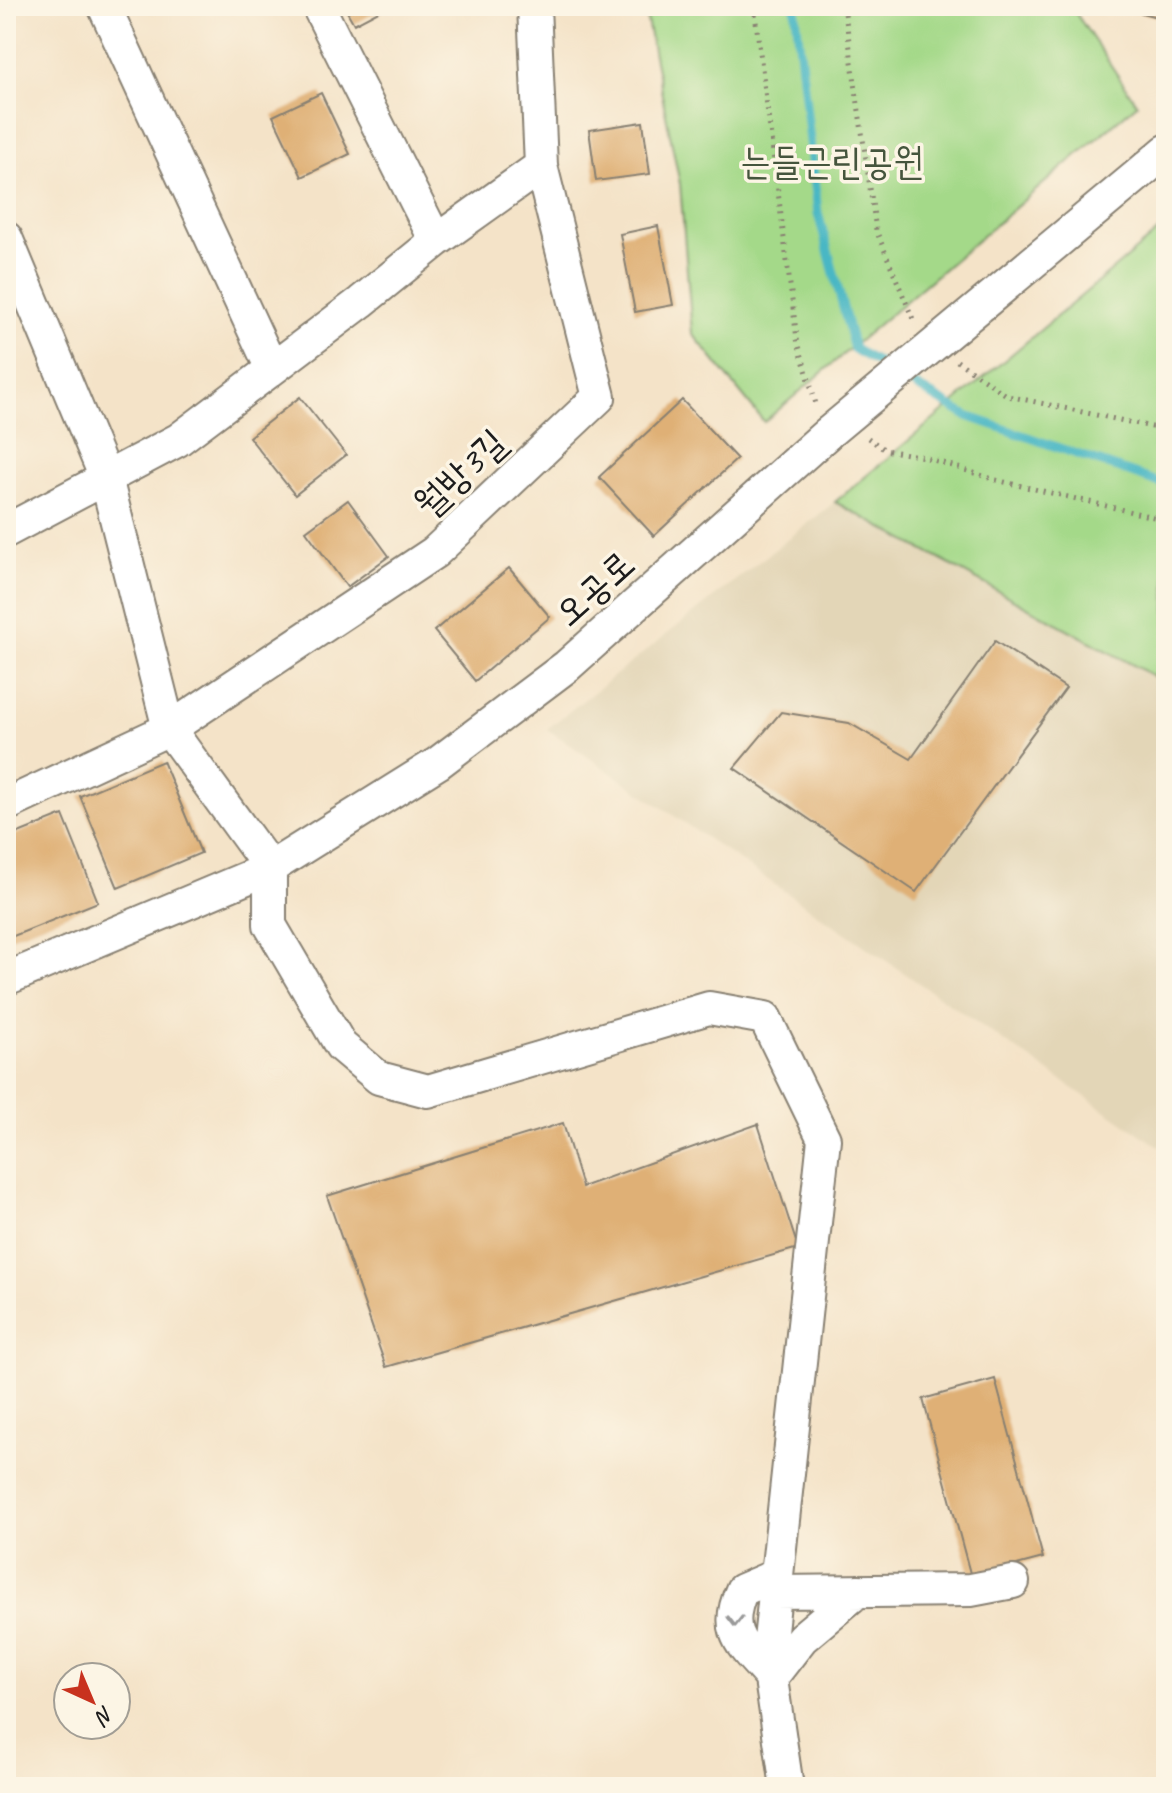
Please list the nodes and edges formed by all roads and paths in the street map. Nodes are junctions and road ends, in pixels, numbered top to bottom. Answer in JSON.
{"nodes":[{"id":1,"x":104,"y":6,"type":"edge"},
{"id":2,"x":318,"y":6,"type":"edge"},
{"id":3,"x":534,"y":6,"type":"edge"},
{"id":4,"x":754,"y":6,"type":"edge"},
{"id":5,"x":844,"y":6,"type":"edge"},
{"id":6,"x":1166,"y":151,"type":"edge"},
{"id":7,"x":541,"y":166,"type":"junction"},
{"id":8,"x":6,"y":238,"type":"edge"},
{"id":9,"x":436,"y":241,"type":"junction"},
{"id":10,"x":921,"y":336,"type":"dead end"},
{"id":11,"x":946,"y":353,"type":"dead end"},
{"id":12,"x":272,"y":369,"type":"junction"},
{"id":13,"x":828,"y":422,"type":"junction"},
{"id":14,"x":1166,"y":430,"type":"edge"},
{"id":15,"x":862,"y":435,"type":"dead end"},
{"id":16,"x":106,"y":478,"type":"junction"},
{"id":17,"x":1166,"y":520,"type":"edge"},
{"id":18,"x":6,"y":531,"type":"edge"},
{"id":19,"x":169,"y":729,"type":"junction"},
{"id":20,"x":6,"y":805,"type":"edge"},
{"id":21,"x":270,"y":868,"type":"junction"},
{"id":22,"x":6,"y":979,"type":"edge"},
{"id":23,"x":1013,"y":1582,"type":"dead end"},
{"id":24,"x":776,"y":1583,"type":"junction"},
{"id":25,"x":858,"y":1591,"type":"junction"},
{"id":26,"x":771,"y":1678,"type":"junction"},
{"id":27,"x":787,"y":1787,"type":"edge"}],
"edges":[{"from":1,"to":12,"type":"street"},
{"from":2,"to":9,"type":"street"},
{"from":3,"to":7,"type":"street","name":"월방3길"},
{"from":4,"to":13,"type":"path"},
{"from":5,"to":10,"type":"path"},
{"from":6,"to":13,"type":"street","name":"오공로","bridge":true},
{"from":7,"to":9,"type":"street"},
{"from":7,"to":19,"type":"street","name":"월방3길"},
{"from":8,"to":16,"type":"street"},
{"from":9,"to":12,"type":"street"},
{"from":11,"to":14,"type":"path"},
{"from":12,"to":16,"type":"street"},
{"from":13,"to":21,"type":"street","name":"오공로"},
{"from":15,"to":17,"type":"path"},
{"from":16,"to":18,"type":"street"},
{"from":16,"to":19,"type":"street"},
{"from":19,"to":20,"type":"street","name":"월방3길"},
{"from":19,"to":21,"type":"street"},
{"from":21,"to":22,"type":"street","name":"오공로"},
{"from":21,"to":24,"type":"street"},
{"from":23,"to":25,"type":"street"},
{"from":24,"to":25,"type":"street"},
{"from":24,"to":26,"type":"street"},
{"from":25,"to":26,"type":"street"},
{"from":26,"to":27,"type":"street"}]}
